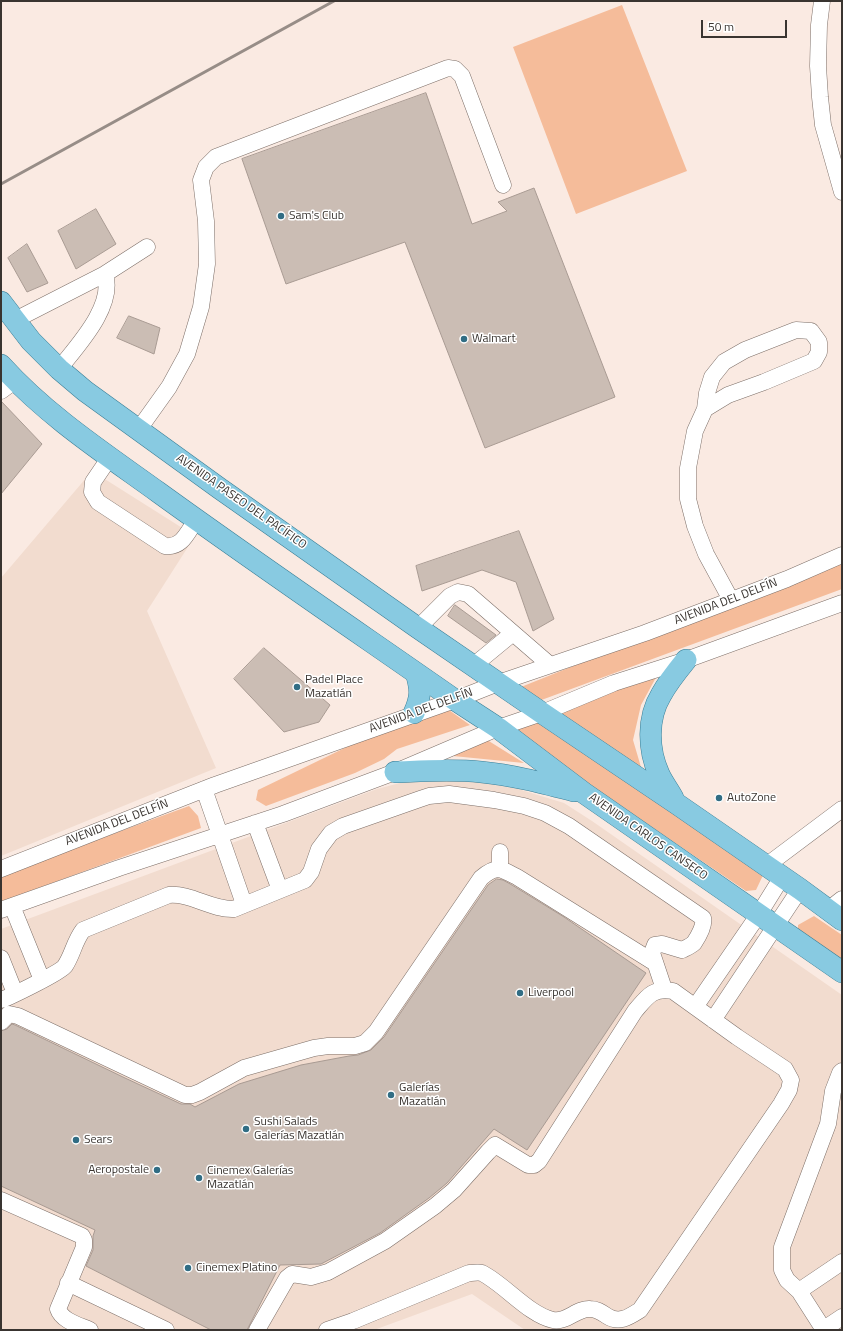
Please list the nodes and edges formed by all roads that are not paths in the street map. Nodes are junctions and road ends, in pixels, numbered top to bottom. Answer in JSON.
{"nodes":[{"id":1,"x":822,"y":1,"type":"edge"},
{"id":2,"x":503,"y":185,"type":"dead end"},
{"id":3,"x":842,"y":192,"type":"edge"},
{"id":4,"x":147,"y":247,"type":"dead end"},
{"id":5,"x":106,"y":274,"type":"junction"},
{"id":6,"x":1,"y":302,"type":"edge"},
{"id":7,"x":15,"y":320,"type":"junction"},
{"id":8,"x":59,"y":369,"type":"junction"},
{"id":9,"x":4,"y":374,"type":"edge"},
{"id":10,"x":705,"y":409,"type":"junction"},
{"id":11,"x":139,"y":429,"type":"junction"},
{"id":12,"x":110,"y":457,"type":"junction"},
{"id":13,"x":196,"y":520,"type":"junction"},
{"id":14,"x":842,"y":555,"type":"edge"},
{"id":15,"x":731,"y":600,"type":"junction"},
{"id":16,"x":842,"y":603,"type":"edge"},
{"id":17,"x":418,"y":628,"type":"junction"},
{"id":18,"x":513,"y":633,"type":"junction"},
{"id":19,"x":686,"y":660,"type":"junction"},
{"id":20,"x":550,"y":665,"type":"junction"},
{"id":21,"x":473,"y":666,"type":"junction"},
{"id":22,"x":416,"y":673,"type":"junction"},
{"id":23,"x":498,"y":683,"type":"junction"},
{"id":24,"x":455,"y":700,"type":"junction"},
{"id":25,"x":414,"y":713,"type":"junction"},
{"id":26,"x":542,"y":713,"type":"junction"},
{"id":27,"x":498,"y":728,"type":"junction"},
{"id":28,"x":395,"y":772,"type":"junction"},
{"id":29,"x":204,"y":789,"type":"junction"},
{"id":30,"x":584,"y":793,"type":"junction"},
{"id":31,"x":677,"y":804,"type":"junction"},
{"id":32,"x":842,"y":809,"type":"edge"},
{"id":33,"x":255,"y":823,"type":"junction"},
{"id":34,"x":220,"y":834,"type":"junction"},
{"id":35,"x":500,"y":852,"type":"dead end"},
{"id":36,"x":500,"y":868,"type":"junction"},
{"id":37,"x":1,"y":869,"type":"edge"},
{"id":38,"x":774,"y":872,"type":"junction"},
{"id":39,"x":800,"y":889,"type":"junction"},
{"id":40,"x":280,"y":890,"type":"junction"},
{"id":41,"x":244,"y":904,"type":"junction"},
{"id":42,"x":6,"y":908,"type":"edge"},
{"id":43,"x":837,"y":910,"type":"edge"},
{"id":44,"x":759,"y":914,"type":"junction"},
{"id":45,"x":776,"y":926,"type":"junction"},
{"id":46,"x":1,"y":958,"type":"edge"},
{"id":47,"x":655,"y":963,"type":"junction"},
{"id":48,"x":842,"y":972,"type":"edge"},
{"id":49,"x":42,"y":980,"type":"junction"},
{"id":50,"x":664,"y":989,"type":"junction"},
{"id":51,"x":8,"y":996,"type":"edge"},
{"id":52,"x":695,"y":1006,"type":"junction"},
{"id":53,"x":713,"y":1020,"type":"junction"},
{"id":54,"x":1,"y":1022,"type":"edge"},
{"id":55,"x":842,"y":1071,"type":"edge"},
{"id":56,"x":1,"y":1200,"type":"edge"},
{"id":57,"x":842,"y":1262,"type":"edge"},
{"id":58,"x":68,"y":1283,"type":"junction"},
{"id":59,"x":799,"y":1291,"type":"junction"},
{"id":60,"x":842,"y":1317,"type":"edge"},
{"id":61,"x":90,"y":1330,"type":"edge"},
{"id":62,"x":166,"y":1330,"type":"edge"},
{"id":63,"x":257,"y":1330,"type":"edge"},
{"id":64,"x":327,"y":1330,"type":"edge"},
{"id":65,"x":824,"y":1330,"type":"edge"}],
"edges":[{"from":1,"to":3,"type":"street"},
{"from":2,"to":11,"type":"street"},
{"from":4,"to":5,"type":"street"},
{"from":5,"to":7,"type":"street"},
{"from":5,"to":8,"type":"street"},
{"from":6,"to":7,"type":"main road","name":"AVENIDA PASEO DEL PACÍFICO"},
{"from":7,"to":8,"type":"main road","name":"AVENIDA PASEO DEL PACÍFICO"},
{"from":8,"to":11,"type":"main road","name":"AVENIDA PASEO DEL PACÍFICO"},
{"from":9,"to":12,"type":"main road"},
{"from":10,"to":10,"type":"street"},
{"from":10,"to":15,"type":"street"},
{"from":11,"to":17,"type":"main road","name":"AVENIDA PASEO DEL PACÍFICO"},
{"from":12,"to":13,"type":"main road"},
{"from":12,"to":13,"type":"street"},
{"from":13,"to":22,"type":"main road"},
{"from":14,"to":15,"type":"street","name":"AVENIDA DEL DELFÍN"},
{"from":15,"to":20,"type":"street","name":"AVENIDA DEL DELFÍN"},
{"from":16,"to":19,"type":"street"},
{"from":17,"to":18,"type":"street"},
{"from":17,"to":21,"type":"main road","name":"AVENIDA PASEO DEL PACÍFICO"},
{"from":18,"to":20,"type":"street"},
{"from":18,"to":21,"type":"street"},
{"from":19,"to":26,"type":"street"},
{"from":19,"to":31,"type":"main road"},
{"from":20,"to":23,"type":"street","name":"AVENIDA DEL DELFÍN"},
{"from":21,"to":23,"type":"main road","name":"AVENIDA PASEO DEL PACÍFICO"},
{"from":22,"to":24,"type":"main road"},
{"from":22,"to":25,"type":"main road"},
{"from":23,"to":24,"type":"street","name":"AVENIDA DEL DELFÍN"},
{"from":23,"to":26,"type":"main road"},
{"from":24,"to":25,"type":"street","name":"AVENIDA DEL DELFÍN"},
{"from":24,"to":27,"type":"main road","name":"AVENIDA CARLOS CANSECO"},
{"from":25,"to":29,"type":"street","name":"AVENIDA DEL DELFÍN"},
{"from":26,"to":27,"type":"street"},
{"from":26,"to":31,"type":"main road"},
{"from":27,"to":28,"type":"street"},
{"from":27,"to":30,"type":"main road","name":"AVENIDA CARLOS CANSECO"},
{"from":28,"to":30,"type":"main road"},
{"from":28,"to":33,"type":"street"},
{"from":29,"to":34,"type":"street"},
{"from":29,"to":37,"type":"street","name":"AVENIDA DEL DELFÍN"},
{"from":30,"to":44,"type":"main road","name":"AVENIDA CARLOS CANSECO"},
{"from":31,"to":38,"type":"main road"},
{"from":32,"to":38,"type":"street"},
{"from":33,"to":34,"type":"street"},
{"from":33,"to":40,"type":"street"},
{"from":34,"to":41,"type":"street"},
{"from":34,"to":42,"type":"street"},
{"from":35,"to":36,"type":"street"},
{"from":36,"to":47,"type":"street"},
{"from":36,"to":54,"type":"street"},
{"from":38,"to":39,"type":"main road"},
{"from":38,"to":44,"type":"street"},
{"from":39,"to":43,"type":"main road"},
{"from":39,"to":45,"type":"street"},
{"from":40,"to":41,"type":"street"},
{"from":40,"to":47,"type":"street"},
{"from":41,"to":49,"type":"street"},
{"from":42,"to":49,"type":"street"},
{"from":44,"to":45,"type":"main road","name":"AVENIDA CARLOS CANSECO"},
{"from":44,"to":52,"type":"street"},
{"from":45,"to":48,"type":"main road","name":"AVENIDA CARLOS CANSECO"},
{"from":45,"to":53,"type":"street"},
{"from":46,"to":51,"type":"street"},
{"from":47,"to":50,"type":"street"},
{"from":49,"to":51,"type":"street"},
{"from":50,"to":52,"type":"street"},
{"from":50,"to":63,"type":"street"},
{"from":52,"to":53,"type":"street"},
{"from":53,"to":64,"type":"street"},
{"from":55,"to":59,"type":"street"},
{"from":56,"to":58,"type":"street"},
{"from":57,"to":59,"type":"street"},
{"from":58,"to":61,"type":"street"},
{"from":58,"to":62,"type":"street"},
{"from":59,"to":65,"type":"street"},
{"from":60,"to":65,"type":"street"}]}
